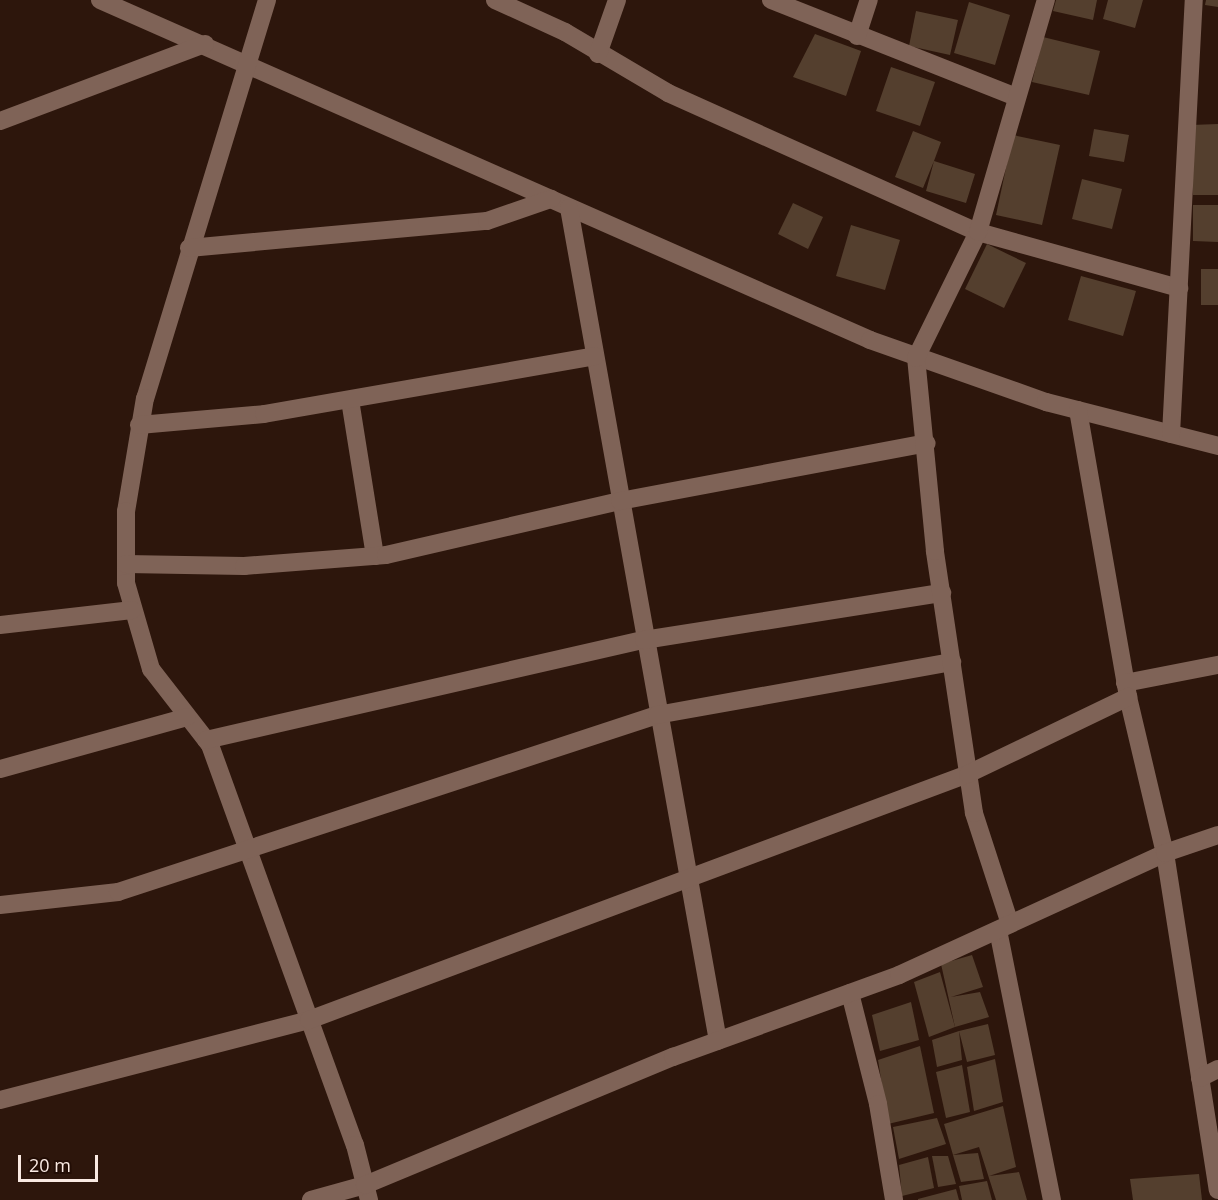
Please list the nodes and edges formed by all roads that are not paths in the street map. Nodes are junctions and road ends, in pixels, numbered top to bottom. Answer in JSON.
{"nodes":[{"id":1,"x":100,"y":0,"type":"edge"},
{"id":2,"x":267,"y":0,"type":"edge"},
{"id":3,"x":495,"y":0,"type":"edge"},
{"id":4,"x":617,"y":0,"type":"edge"},
{"id":5,"x":771,"y":0,"type":"edge"},
{"id":6,"x":869,"y":0,"type":"edge"},
{"id":7,"x":1046,"y":0,"type":"edge"},
{"id":8,"x":1194,"y":0,"type":"edge"},
{"id":9,"x":857,"y":36,"type":"junction"},
{"id":10,"x":205,"y":44,"type":"junction"},
{"id":11,"x":598,"y":54,"type":"junction"},
{"id":12,"x":248,"y":62,"type":"junction"},
{"id":13,"x":1016,"y":96,"type":"junction"},
{"id":14,"x":0,"y":121,"type":"edge"},
{"id":15,"x":551,"y":200,"type":"junction"},
{"id":16,"x":569,"y":208,"type":"junction"},
{"id":17,"x":978,"y":232,"type":"junction"},
{"id":18,"x":189,"y":248,"type":"junction"},
{"id":19,"x":1179,"y":288,"type":"junction"},
{"id":20,"x":595,"y":356,"type":"junction"},
{"id":21,"x":916,"y":358,"type":"junction"},
{"id":22,"x":350,"y":400,"type":"junction"},
{"id":23,"x":1078,"y":410,"type":"junction"},
{"id":24,"x":139,"y":424,"type":"junction"},
{"id":25,"x":1171,"y":434,"type":"junction"},
{"id":26,"x":927,"y":442,"type":"junction"},
{"id":27,"x":1218,"y":446,"type":"edge"},
{"id":28,"x":620,"y":501,"type":"junction"},
{"id":29,"x":375,"y":556,"type":"junction"},
{"id":30,"x":126,"y":564,"type":"junction"},
{"id":31,"x":942,"y":593,"type":"junction"},
{"id":32,"x":132,"y":610,"type":"junction"},
{"id":33,"x":0,"y":625,"type":"edge"},
{"id":34,"x":644,"y":640,"type":"junction"},
{"id":35,"x":952,"y":662,"type":"junction"},
{"id":36,"x":1218,"y":665,"type":"edge"},
{"id":37,"x":1127,"y":690,"type":"junction"},
{"id":38,"x":657,"y":715,"type":"junction"},
{"id":39,"x":187,"y":717,"type":"junction"},
{"id":40,"x":206,"y":740,"type":"junction"},
{"id":41,"x":0,"y":769,"type":"edge"},
{"id":42,"x":968,"y":774,"type":"junction"},
{"id":43,"x":1218,"y":835,"type":"edge"},
{"id":44,"x":248,"y":851,"type":"junction"},
{"id":45,"x":1165,"y":853,"type":"junction"},
{"id":46,"x":689,"y":878,"type":"junction"},
{"id":47,"x":0,"y":905,"type":"edge"},
{"id":48,"x":1004,"y":927,"type":"junction"},
{"id":49,"x":849,"y":993,"type":"junction"},
{"id":50,"x":309,"y":1020,"type":"junction"},
{"id":51,"x":718,"y":1041,"type":"junction"},
{"id":52,"x":1218,"y":1069,"type":"edge"},
{"id":53,"x":1200,"y":1078,"type":"junction"},
{"id":54,"x":0,"y":1100,"type":"edge"},
{"id":55,"x":1218,"y":1190,"type":"edge"},
{"id":56,"x":367,"y":1193,"type":"edge"},
{"id":57,"x":311,"y":1200,"type":"edge"},
{"id":58,"x":894,"y":1200,"type":"edge"},
{"id":59,"x":1052,"y":1200,"type":"edge"}],
"edges":[{"from":1,"to":10,"type":"street"},
{"from":2,"to":12,"type":"street"},
{"from":3,"to":11,"type":"street"},
{"from":4,"to":11,"type":"street"},
{"from":5,"to":9,"type":"street"},
{"from":6,"to":9,"type":"street"},
{"from":7,"to":13,"type":"street"},
{"from":8,"to":19,"type":"street"},
{"from":9,"to":13,"type":"street"},
{"from":10,"to":12,"type":"street"},
{"from":10,"to":14,"type":"street"},
{"from":11,"to":17,"type":"street"},
{"from":12,"to":15,"type":"street"},
{"from":12,"to":18,"type":"street"},
{"from":13,"to":17,"type":"street"},
{"from":15,"to":16,"type":"street"},
{"from":15,"to":18,"type":"street"},
{"from":16,"to":20,"type":"street"},
{"from":16,"to":21,"type":"street"},
{"from":17,"to":19,"type":"street"},
{"from":17,"to":21,"type":"street"},
{"from":18,"to":24,"type":"street"},
{"from":19,"to":25,"type":"street"},
{"from":20,"to":22,"type":"street"},
{"from":20,"to":28,"type":"street"},
{"from":21,"to":23,"type":"street"},
{"from":21,"to":26,"type":"street"},
{"from":22,"to":24,"type":"street"},
{"from":22,"to":29,"type":"street"},
{"from":23,"to":25,"type":"street"},
{"from":23,"to":37,"type":"street"},
{"from":24,"to":30,"type":"street"},
{"from":25,"to":27,"type":"street"},
{"from":26,"to":28,"type":"street"},
{"from":26,"to":31,"type":"street"},
{"from":28,"to":29,"type":"street"},
{"from":28,"to":34,"type":"street"},
{"from":29,"to":30,"type":"street"},
{"from":30,"to":32,"type":"street"},
{"from":31,"to":34,"type":"street"},
{"from":31,"to":35,"type":"street"},
{"from":32,"to":33,"type":"street"},
{"from":32,"to":39,"type":"street"},
{"from":34,"to":38,"type":"street"},
{"from":34,"to":40,"type":"street"},
{"from":35,"to":38,"type":"street"},
{"from":35,"to":42,"type":"street"},
{"from":36,"to":37,"type":"street"},
{"from":37,"to":42,"type":"street"},
{"from":37,"to":45,"type":"street"},
{"from":38,"to":44,"type":"street"},
{"from":38,"to":46,"type":"street"},
{"from":39,"to":40,"type":"street"},
{"from":39,"to":41,"type":"street"},
{"from":40,"to":44,"type":"street"},
{"from":42,"to":46,"type":"street"},
{"from":42,"to":48,"type":"street"},
{"from":43,"to":45,"type":"street"},
{"from":44,"to":47,"type":"street"},
{"from":44,"to":50,"type":"street"},
{"from":45,"to":48,"type":"street"},
{"from":45,"to":53,"type":"street"},
{"from":46,"to":50,"type":"street"},
{"from":46,"to":51,"type":"street"},
{"from":48,"to":49,"type":"street"},
{"from":48,"to":59,"type":"street"},
{"from":49,"to":51,"type":"street"},
{"from":49,"to":58,"type":"street"},
{"from":50,"to":54,"type":"street"},
{"from":50,"to":56,"type":"street"},
{"from":51,"to":56,"type":"street"},
{"from":52,"to":53,"type":"street"},
{"from":53,"to":55,"type":"street"},
{"from":56,"to":57,"type":"street"}]}
